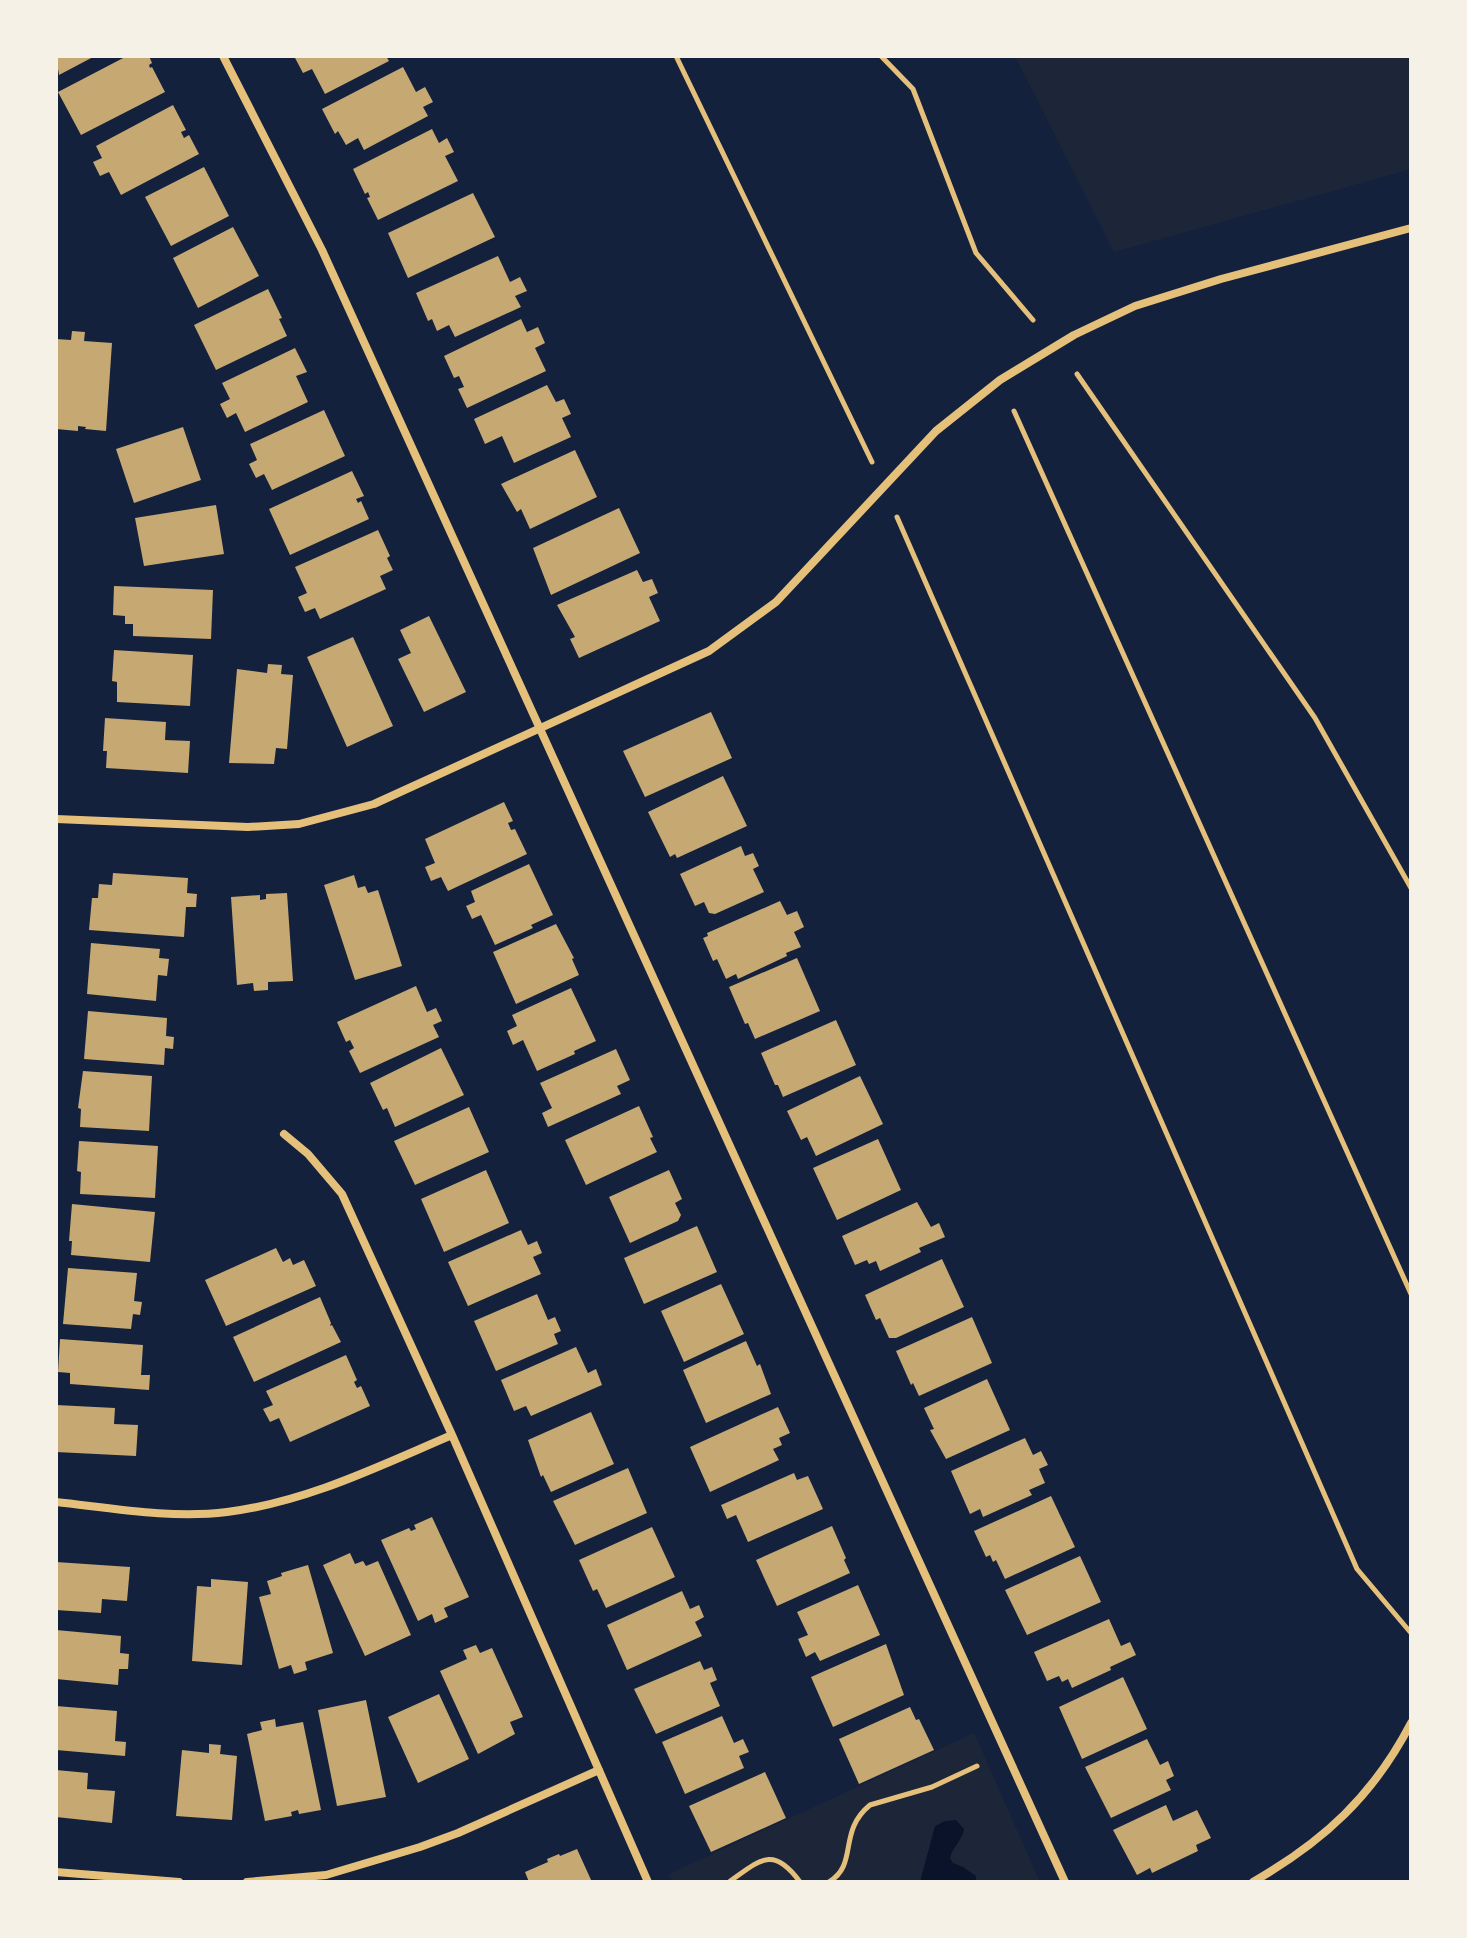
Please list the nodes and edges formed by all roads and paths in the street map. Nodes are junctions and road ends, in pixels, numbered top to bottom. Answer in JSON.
{"nodes":[{"id":1,"x":223,"y":56,"type":"edge"},
{"id":2,"x":676,"y":56,"type":"edge"},
{"id":3,"x":881,"y":56,"type":"edge"},
{"id":4,"x":1411,"y":228,"type":"edge"},
{"id":5,"x":1033,"y":320,"type":"dead end"},
{"id":6,"x":1077,"y":374,"type":"dead end"},
{"id":7,"x":1014,"y":411,"type":"dead end"},
{"id":8,"x":872,"y":462,"type":"dead end"},
{"id":9,"x":897,"y":517,"type":"dead end"},
{"id":10,"x":539,"y":727,"type":"junction"},
{"id":11,"x":56,"y":819,"type":"edge"},
{"id":12,"x":1411,"y":888,"type":"edge"},
{"id":13,"x":284,"y":1134,"type":"dead end"},
{"id":14,"x":1411,"y":1294,"type":"edge"},
{"id":15,"x":452,"y":1435,"type":"junction"},
{"id":16,"x":56,"y":1502,"type":"edge"},
{"id":17,"x":1411,"y":1633,"type":"edge"},
{"id":18,"x":1411,"y":1723,"type":"edge"},
{"id":19,"x":977,"y":1766,"type":"dead end"},
{"id":20,"x":599,"y":1770,"type":"junction"},
{"id":21,"x":56,"y":1872,"type":"edge"},
{"id":22,"x":801,"y":1881,"type":"edge"},
{"id":23,"x":179,"y":1882,"type":"edge"},
{"id":24,"x":247,"y":1882,"type":"edge"},
{"id":25,"x":648,"y":1882,"type":"edge"},
{"id":26,"x":729,"y":1882,"type":"edge"},
{"id":27,"x":829,"y":1882,"type":"edge"},
{"id":28,"x":1065,"y":1882,"type":"edge"},
{"id":29,"x":1253,"y":1882,"type":"edge"}],
"edges":[{"from":1,"to":10,"type":"street"},
{"from":2,"to":8,"type":"path"},
{"from":3,"to":5,"type":"path"},
{"from":4,"to":10,"type":"street"},
{"from":6,"to":12,"type":"path"},
{"from":7,"to":14,"type":"path"},
{"from":9,"to":17,"type":"path"},
{"from":10,"to":11,"type":"street"},
{"from":10,"to":28,"type":"street"},
{"from":13,"to":15,"type":"street"},
{"from":15,"to":16,"type":"street"},
{"from":15,"to":20,"type":"street"},
{"from":18,"to":29,"type":"street"},
{"from":19,"to":27,"type":"path"},
{"from":20,"to":24,"type":"street"},
{"from":20,"to":25,"type":"street"},
{"from":21,"to":23,"type":"street"},
{"from":22,"to":26,"type":"path"}]}
